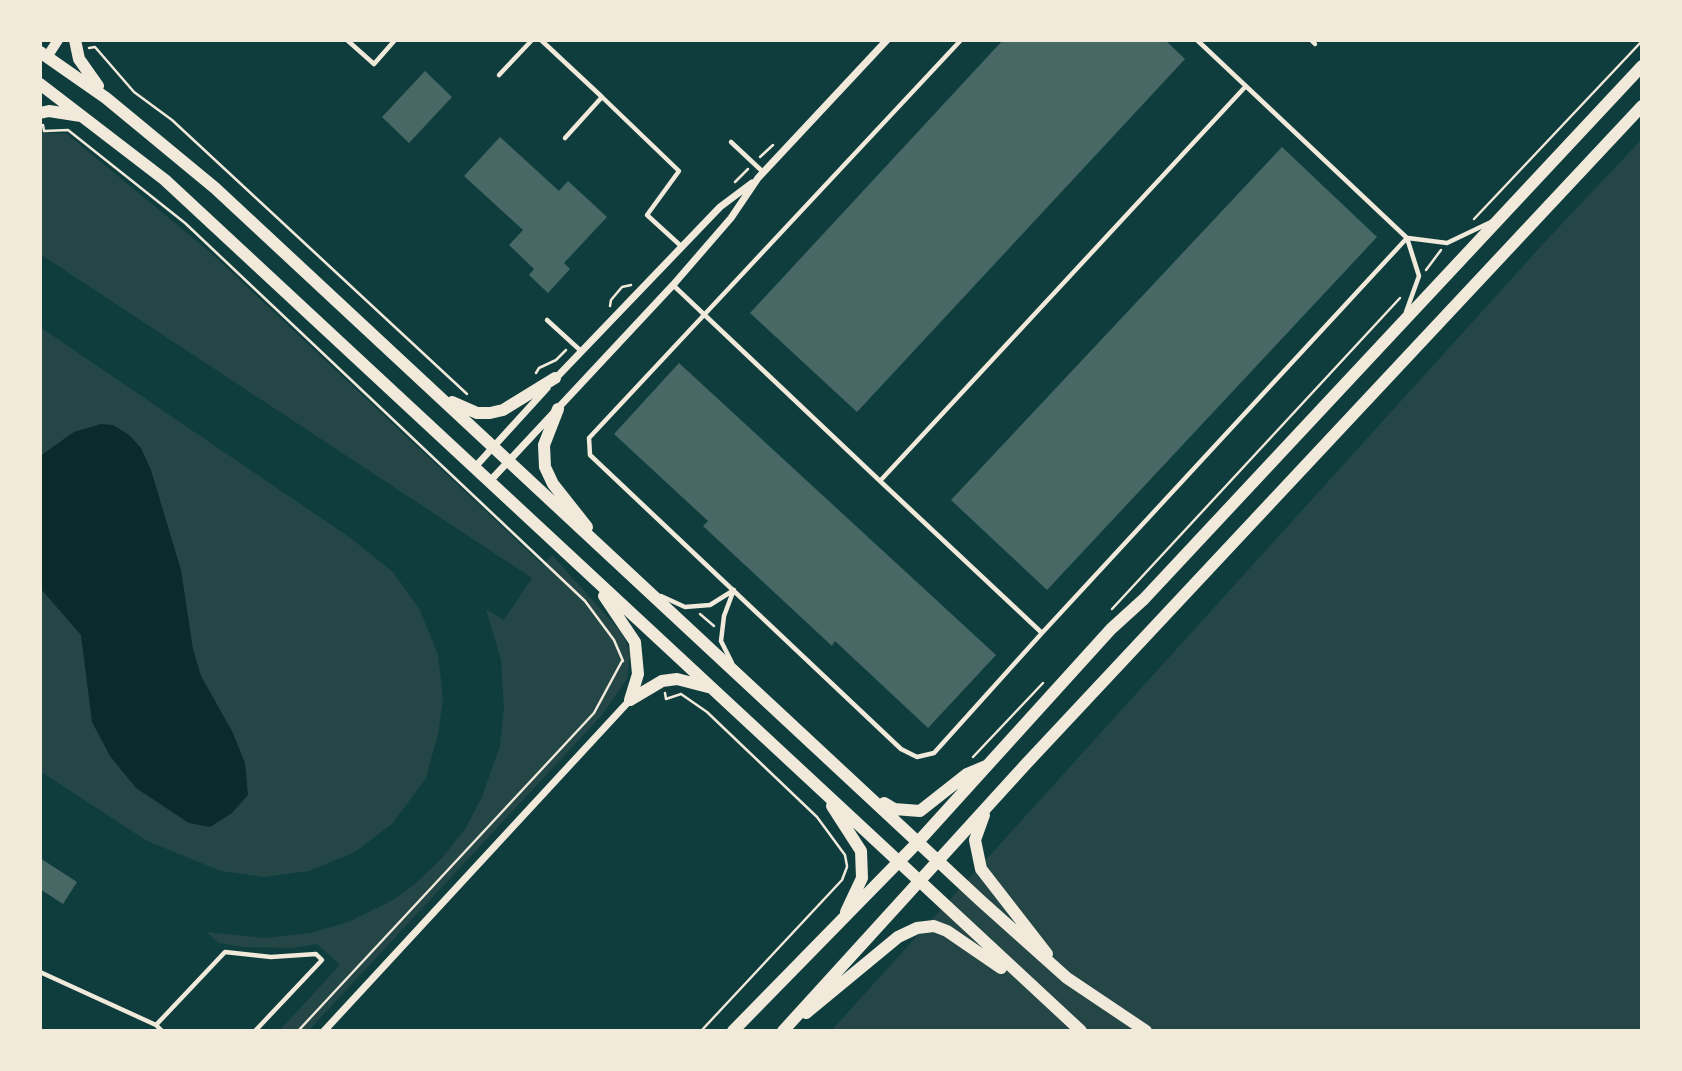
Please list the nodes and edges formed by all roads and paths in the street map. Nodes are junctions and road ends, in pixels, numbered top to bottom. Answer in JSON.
{"nodes":[{"id":1,"x":58,"y":40,"type":"edge"},
{"id":2,"x":347,"y":40,"type":"edge"},
{"id":3,"x":395,"y":40,"type":"edge"},
{"id":4,"x":532,"y":40,"type":"edge"},
{"id":5,"x":541,"y":40,"type":"edge"},
{"id":6,"x":887,"y":40,"type":"edge"},
{"id":7,"x":961,"y":40,"type":"edge"},
{"id":8,"x":1197,"y":40,"type":"edge"},
{"id":9,"x":1642,"y":41,"type":"edge"},
{"id":10,"x":75,"y":45,"type":"edge"},
{"id":11,"x":43,"y":59,"type":"edge"},
{"id":12,"x":1642,"y":66,"type":"edge"},
{"id":13,"x":499,"y":75,"type":"dead end"},
{"id":14,"x":40,"y":84,"type":"edge"},
{"id":15,"x":1246,"y":86,"type":"junction"},
{"id":16,"x":602,"y":97,"type":"junction"},
{"id":17,"x":106,"y":98,"type":"junction"},
{"id":18,"x":1642,"y":106,"type":"edge"},
{"id":19,"x":40,"y":114,"type":"edge"},
{"id":20,"x":87,"y":117,"type":"junction"},
{"id":21,"x":782,"y":136,"type":"dead end"},
{"id":22,"x":565,"y":138,"type":"dead end"},
{"id":23,"x":731,"y":142,"type":"dead end"},
{"id":24,"x":754,"y":163,"type":"junction"},
{"id":25,"x":761,"y":175,"type":"junction"},
{"id":26,"x":734,"y":182,"type":"dead end"},
{"id":27,"x":1500,"y":219,"type":"junction"},
{"id":28,"x":1468,"y":224,"type":"dead end"},
{"id":29,"x":1407,"y":238,"type":"junction"},
{"id":30,"x":1447,"y":243,"type":"junction"},
{"id":31,"x":682,"y":247,"type":"junction"},
{"id":32,"x":639,"y":276,"type":"dead end"},
{"id":33,"x":1419,"y":276,"type":"junction"},
{"id":34,"x":673,"y":285,"type":"junction"},
{"id":35,"x":1404,"y":294,"type":"dead end"},
{"id":36,"x":601,"y":315,"type":"dead end"},
{"id":37,"x":705,"y":316,"type":"junction"},
{"id":38,"x":547,"y":320,"type":"dead end"},
{"id":39,"x":1396,"y":330,"type":"junction"},
{"id":40,"x":573,"y":344,"type":"junction"},
{"id":41,"x":581,"y":351,"type":"junction"},
{"id":42,"x":534,"y":377,"type":"dead end"},
{"id":43,"x":555,"y":378,"type":"junction"},
{"id":44,"x":437,"y":394,"type":"junction"},
{"id":45,"x":468,"y":394,"type":"dead end"},
{"id":46,"x":558,"y":409,"type":"junction"},
{"id":47,"x":494,"y":447,"type":"junction"},
{"id":48,"x":508,"y":461,"type":"junction"},
{"id":49,"x":475,"y":467,"type":"junction"},
{"id":50,"x":490,"y":481,"type":"junction"},
{"id":51,"x":880,"y":481,"type":"junction"},
{"id":52,"x":598,"y":545,"type":"junction"},
{"id":53,"x":582,"y":567,"type":"junction"},
{"id":54,"x":734,"y":590,"type":"junction"},
{"id":55,"x":649,"y":591,"type":"junction"},
{"id":56,"x":1111,"y":610,"type":"dead end"},
{"id":57,"x":700,"y":614,"type":"dead end"},
{"id":58,"x":715,"y":627,"type":"dead end"},
{"id":59,"x":1042,"y":633,"type":"junction"},
{"id":60,"x":622,"y":661,"type":"junction"},
{"id":61,"x":638,"y":661,"type":"junction"},
{"id":62,"x":737,"y":674,"type":"junction"},
{"id":63,"x":1048,"y":678,"type":"dead end"},
{"id":64,"x":714,"y":689,"type":"junction"},
{"id":65,"x":666,"y":694,"type":"dead end"},
{"id":66,"x":631,"y":700,"type":"junction"},
{"id":67,"x":964,"y":764,"type":"dead end"},
{"id":68,"x":989,"y":765,"type":"junction"},
{"id":69,"x":820,"y":788,"type":"junction"},
{"id":70,"x":863,"y":791,"type":"junction"},
{"id":71,"x":991,"y":803,"type":"junction"},
{"id":72,"x":918,"y":842,"type":"junction"},
{"id":73,"x":938,"y":860,"type":"junction"},
{"id":74,"x":899,"y":862,"type":"junction"},
{"id":75,"x":855,"y":865,"type":"dead end"},
{"id":76,"x":847,"y":866,"type":"junction"},
{"id":77,"x":919,"y":880,"type":"junction"},
{"id":78,"x":841,"y":922,"type":"junction"},
{"id":79,"x":1056,"y":968,"type":"junction"},
{"id":80,"x":40,"y":972,"type":"edge"},
{"id":81,"x":1043,"y":999,"type":"junction"},
{"id":82,"x":156,"y":1025,"type":"junction"},
{"id":83,"x":162,"y":1031,"type":"edge"},
{"id":84,"x":256,"y":1031,"type":"edge"},
{"id":85,"x":298,"y":1031,"type":"edge"},
{"id":86,"x":324,"y":1031,"type":"edge"},
{"id":87,"x":701,"y":1031,"type":"edge"},
{"id":88,"x":733,"y":1031,"type":"edge"},
{"id":89,"x":783,"y":1031,"type":"edge"},
{"id":90,"x":1081,"y":1031,"type":"edge"},
{"id":91,"x":1146,"y":1031,"type":"edge"}],
"edges":[{"from":1,"to":11,"type":"street"},
{"from":2,"to":3,"type":"lane"},
{"from":4,"to":13,"type":"lane"},
{"from":5,"to":16,"type":"lane"},
{"from":6,"to":25,"type":"street"},
{"from":7,"to":37,"type":"lane"},
{"from":8,"to":15,"type":"lane"},
{"from":9,"to":28,"type":"path"},
{"from":10,"to":17,"type":"main road"},
{"from":10,"to":45,"type":"path"},
{"from":11,"to":17,"type":"main road"},
{"from":12,"to":27,"type":"main road"},
{"from":14,"to":20,"type":"main road"},
{"from":15,"to":29,"type":"lane"},
{"from":15,"to":51,"type":"lane"},
{"from":16,"to":22,"type":"lane"},
{"from":16,"to":31,"type":"lane"},
{"from":17,"to":44,"type":"main road"},
{"from":18,"to":71,"type":"main road"},
{"from":19,"to":20,"type":"main road"},
{"from":19,"to":60,"type":"path"},
{"from":20,"to":49,"type":"main road"},
{"from":21,"to":24,"type":"path"},
{"from":23,"to":24,"type":"lane"},
{"from":24,"to":25,"type":"lane"},
{"from":24,"to":26,"type":"path"},
{"from":25,"to":31,"type":"street"},
{"from":25,"to":34,"type":"street"},
{"from":27,"to":30,"type":"lane"},
{"from":27,"to":39,"type":"main road"},
{"from":29,"to":30,"type":"lane"},
{"from":29,"to":33,"type":"lane"},
{"from":29,"to":59,"type":"lane"},
{"from":30,"to":33,"type":"path"},
{"from":31,"to":41,"type":"street"},
{"from":32,"to":36,"type":"path"},
{"from":33,"to":39,"type":"lane"},
{"from":34,"to":37,"type":"lane"},
{"from":34,"to":46,"type":"street"},
{"from":35,"to":56,"type":"path"},
{"from":37,"to":51,"type":"lane"},
{"from":37,"to":54,"type":"lane"},
{"from":38,"to":40,"type":"lane"},
{"from":39,"to":68,"type":"main road"},
{"from":40,"to":41,"type":"lane"},
{"from":40,"to":42,"type":"path"},
{"from":41,"to":43,"type":"street"},
{"from":43,"to":44,"type":"main road"},
{"from":43,"to":47,"type":"street"},
{"from":44,"to":47,"type":"main road"},
{"from":46,"to":48,"type":"street"},
{"from":46,"to":52,"type":"main road"},
{"from":47,"to":48,"type":"main road"},
{"from":47,"to":49,"type":"street"},
{"from":48,"to":50,"type":"street"},
{"from":48,"to":52,"type":"main road"},
{"from":49,"to":50,"type":"main road"},
{"from":50,"to":53,"type":"main road"},
{"from":51,"to":59,"type":"lane"},
{"from":52,"to":55,"type":"main road"},
{"from":53,"to":61,"type":"main road"},
{"from":53,"to":64,"type":"main road"},
{"from":54,"to":55,"type":"lane"},
{"from":54,"to":59,"type":"lane"},
{"from":54,"to":62,"type":"lane"},
{"from":55,"to":62,"type":"main road"},
{"from":57,"to":58,"type":"path"},
{"from":60,"to":61,"type":"path"},
{"from":60,"to":85,"type":"path"},
{"from":61,"to":66,"type":"main road"},
{"from":62,"to":70,"type":"main road"},
{"from":63,"to":67,"type":"path"},
{"from":64,"to":66,"type":"main road"},
{"from":64,"to":69,"type":"main road"},
{"from":65,"to":76,"type":"path"},
{"from":66,"to":86,"type":"street"},
{"from":68,"to":70,"type":"main road"},
{"from":68,"to":72,"type":"main road"},
{"from":69,"to":74,"type":"main road"},
{"from":69,"to":78,"type":"main road"},
{"from":70,"to":72,"type":"main road"},
{"from":71,"to":73,"type":"main road"},
{"from":71,"to":79,"type":"main road"},
{"from":72,"to":73,"type":"main road"},
{"from":72,"to":74,"type":"main road"},
{"from":73,"to":77,"type":"main road"},
{"from":73,"to":79,"type":"main road"},
{"from":74,"to":77,"type":"main road"},
{"from":74,"to":78,"type":"main road"},
{"from":75,"to":76,"type":"path"},
{"from":76,"to":87,"type":"path"},
{"from":77,"to":81,"type":"main road"},
{"from":77,"to":89,"type":"main road"},
{"from":78,"to":88,"type":"main road"},
{"from":79,"to":91,"type":"main road"},
{"from":80,"to":82,"type":"lane"},
{"from":81,"to":89,"type":"main road"},
{"from":81,"to":90,"type":"main road"},
{"from":82,"to":83,"type":"lane"},
{"from":82,"to":84,"type":"lane"}]}
